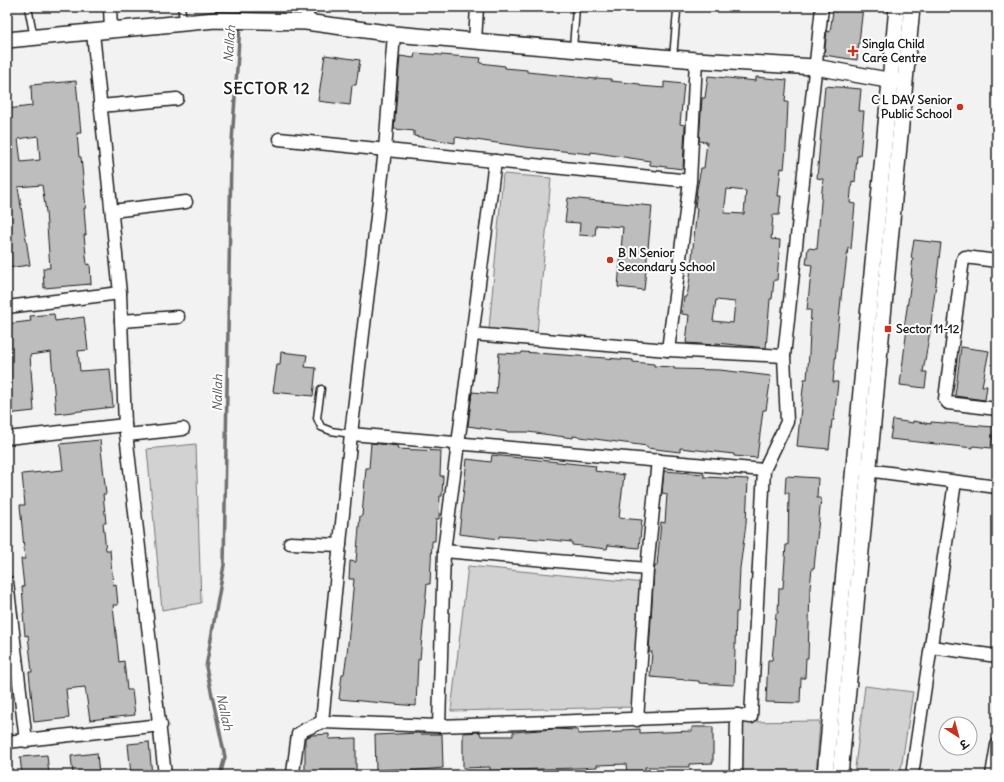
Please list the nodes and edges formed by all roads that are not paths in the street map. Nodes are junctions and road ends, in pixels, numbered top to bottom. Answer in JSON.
{"nodes":[{"id":1,"x":28,"y":7,"type":"edge"},
{"id":2,"x":110,"y":7,"type":"edge"},
{"id":3,"x":181,"y":7,"type":"edge"},
{"id":4,"x":308,"y":7,"type":"edge"},
{"id":5,"x":477,"y":7,"type":"edge"},
{"id":6,"x":576,"y":7,"type":"edge"},
{"id":7,"x":676,"y":7,"type":"edge"},
{"id":8,"x":822,"y":7,"type":"edge"},
{"id":9,"x":897,"y":7,"type":"edge"},
{"id":10,"x":912,"y":7,"type":"edge"},
{"id":11,"x":306,"y":22,"type":"junction"},
{"id":12,"x":184,"y":23,"type":"junction"},
{"id":13,"x":111,"y":30,"type":"junction"},
{"id":14,"x":93,"y":33,"type":"junction"},
{"id":15,"x":394,"y":34,"type":"junction"},
{"id":16,"x":34,"y":38,"type":"junction"},
{"id":17,"x":7,"y":40,"type":"edge"},
{"id":18,"x":474,"y":42,"type":"junction"},
{"id":19,"x":573,"y":50,"type":"junction"},
{"id":20,"x":673,"y":58,"type":"junction"},
{"id":21,"x":696,"y":60,"type":"junction"},
{"id":22,"x":815,"y":67,"type":"junction"},
{"id":23,"x":897,"y":82,"type":"junction"},
{"id":24,"x":177,"y":99,"type":"dead end"},
{"id":25,"x":100,"y":106,"type":"junction"},
{"id":26,"x":279,"y":139,"type":"dead end"},
{"id":27,"x":385,"y":150,"type":"junction"},
{"id":28,"x":495,"y":161,"type":"junction"},
{"id":29,"x":690,"y":181,"type":"junction"},
{"id":30,"x":186,"y":202,"type":"dead end"},
{"id":31,"x":112,"y":211,"type":"junction"},
{"id":32,"x":997,"y":261,"type":"edge"},
{"id":33,"x":120,"y":293,"type":"junction"},
{"id":34,"x":7,"y":308,"type":"edge"},
{"id":35,"x":178,"y":317,"type":"dead end"},
{"id":36,"x":121,"y":320,"type":"junction"},
{"id":37,"x":472,"y":334,"type":"junction"},
{"id":38,"x":668,"y":350,"type":"junction"},
{"id":39,"x":784,"y":356,"type":"junction"},
{"id":40,"x":321,"y":389,"type":"dead end"},
{"id":41,"x":997,"y":409,"type":"edge"},
{"id":42,"x":183,"y":428,"type":"dead end"},
{"id":43,"x":126,"y":430,"type":"junction"},
{"id":44,"x":351,"y":434,"type":"junction"},
{"id":45,"x":7,"y":438,"type":"edge"},
{"id":46,"x":458,"y":445,"type":"junction"},
{"id":47,"x":658,"y":460,"type":"junction"},
{"id":48,"x":861,"y":469,"type":"junction"},
{"id":49,"x":764,"y":470,"type":"junction"},
{"id":50,"x":955,"y":482,"type":"junction"},
{"id":51,"x":997,"y":487,"type":"edge"},
{"id":52,"x":290,"y":543,"type":"dead end"},
{"id":53,"x":340,"y":545,"type":"junction"},
{"id":54,"x":444,"y":551,"type":"junction"},
{"id":55,"x":647,"y":569,"type":"junction"},
{"id":56,"x":7,"y":582,"type":"edge"},
{"id":57,"x":8,"y":605,"type":"edge"},
{"id":58,"x":931,"y":647,"type":"junction"},
{"id":59,"x":997,"y":656,"type":"edge"},
{"id":60,"x":737,"y":716,"type":"junction"},
{"id":61,"x":637,"y":720,"type":"junction"},
{"id":62,"x":322,"y":722,"type":"junction"},
{"id":63,"x":161,"y":725,"type":"junction"},
{"id":64,"x":439,"y":726,"type":"junction"},
{"id":65,"x":26,"y":740,"type":"junction"},
{"id":66,"x":7,"y":742,"type":"edge"},
{"id":67,"x":997,"y":745,"type":"edge"},
{"id":68,"x":293,"y":773,"type":"dead end"},
{"id":69,"x":165,"y":775,"type":"edge"},
{"id":70,"x":736,"y":775,"type":"edge"},
{"id":71,"x":825,"y":775,"type":"edge"},
{"id":72,"x":840,"y":775,"type":"edge"},
{"id":73,"x":912,"y":775,"type":"edge"},
{"id":74,"x":992,"y":775,"type":"edge"}],
"edges":[{"from":1,"to":16,"type":"lane"},
{"from":2,"to":13,"type":"street"},
{"from":3,"to":12,"type":"lane"},
{"from":4,"to":11,"type":"street"},
{"from":5,"to":18,"type":"street"},
{"from":6,"to":19,"type":"lane"},
{"from":7,"to":20,"type":"lane"},
{"from":8,"to":22,"type":"street"},
{"from":9,"to":23,"type":"street"},
{"from":10,"to":23,"type":"street"},
{"from":11,"to":12,"type":"street"},
{"from":11,"to":15,"type":"street"},
{"from":12,"to":13,"type":"street"},
{"from":13,"to":14,"type":"street"},
{"from":14,"to":16,"type":"street"},
{"from":14,"to":25,"type":"street"},
{"from":15,"to":18,"type":"street"},
{"from":15,"to":27,"type":"street"},
{"from":16,"to":17,"type":"street"},
{"from":18,"to":19,"type":"street"},
{"from":19,"to":20,"type":"street"},
{"from":20,"to":21,"type":"street"},
{"from":21,"to":22,"type":"street"},
{"from":21,"to":29,"type":"street"},
{"from":22,"to":23,"type":"street"},
{"from":22,"to":39,"type":"street"},
{"from":23,"to":48,"type":"street"},
{"from":24,"to":25,"type":"street"},
{"from":25,"to":31,"type":"street"},
{"from":26,"to":27,"type":"street"},
{"from":27,"to":28,"type":"street"},
{"from":27,"to":44,"type":"street"},
{"from":28,"to":29,"type":"street"},
{"from":28,"to":37,"type":"street"},
{"from":29,"to":38,"type":"street"},
{"from":30,"to":31,"type":"street"},
{"from":31,"to":33,"type":"street"},
{"from":32,"to":41,"type":"street"},
{"from":33,"to":34,"type":"street"},
{"from":33,"to":36,"type":"street"},
{"from":35,"to":36,"type":"street"},
{"from":36,"to":43,"type":"street"},
{"from":37,"to":38,"type":"street"},
{"from":37,"to":46,"type":"street"},
{"from":38,"to":39,"type":"street"},
{"from":39,"to":49,"type":"street"},
{"from":40,"to":44,"type":"lane"},
{"from":42,"to":43,"type":"street"},
{"from":43,"to":45,"type":"street"},
{"from":43,"to":63,"type":"street"},
{"from":44,"to":46,"type":"street"},
{"from":44,"to":53,"type":"street"},
{"from":46,"to":47,"type":"street"},
{"from":46,"to":54,"type":"street"},
{"from":47,"to":49,"type":"street"},
{"from":47,"to":55,"type":"street"},
{"from":48,"to":50,"type":"street"},
{"from":48,"to":71,"type":"street"},
{"from":48,"to":72,"type":"street"},
{"from":49,"to":60,"type":"street"},
{"from":50,"to":51,"type":"street"},
{"from":50,"to":58,"type":"street"},
{"from":52,"to":53,"type":"street"},
{"from":53,"to":62,"type":"street"},
{"from":54,"to":55,"type":"street"},
{"from":54,"to":64,"type":"street"},
{"from":55,"to":61,"type":"street"},
{"from":56,"to":57,"type":"street"},
{"from":57,"to":65,"type":"street"},
{"from":58,"to":59,"type":"street"},
{"from":58,"to":73,"type":"street"},
{"from":60,"to":61,"type":"street"},
{"from":60,"to":70,"type":"street"},
{"from":61,"to":64,"type":"street"},
{"from":62,"to":64,"type":"street"},
{"from":62,"to":68,"type":"street"},
{"from":63,"to":65,"type":"street"},
{"from":63,"to":69,"type":"street"},
{"from":65,"to":66,"type":"street"},
{"from":67,"to":74,"type":"street"}]}
